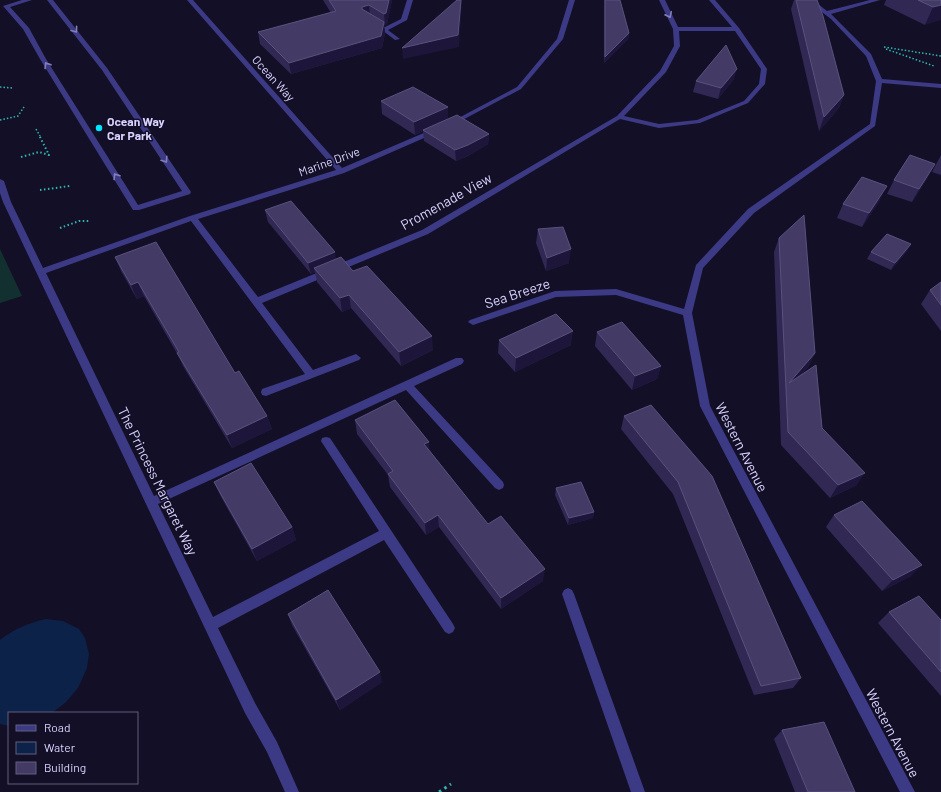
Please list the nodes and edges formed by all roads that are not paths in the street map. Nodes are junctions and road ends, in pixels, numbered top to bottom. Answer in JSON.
{"nodes":[{"id":1,"x":50,"y":0,"type":"edge"},
{"id":2,"x":190,"y":0,"type":"edge"},
{"id":3,"x":410,"y":0,"type":"edge"},
{"id":4,"x":572,"y":0,"type":"edge"},
{"id":5,"x":662,"y":0,"type":"edge"},
{"id":6,"x":712,"y":0,"type":"edge"},
{"id":7,"x":809,"y":0,"type":"edge"},
{"id":8,"x":877,"y":0,"type":"edge"},
{"id":9,"x":24,"y":1,"type":"edge"},
{"id":10,"x":826,"y":13,"type":"junction"},
{"id":11,"x":373,"y":22,"type":"edge"},
{"id":12,"x":385,"y":29,"type":"junction"},
{"id":13,"x":676,"y":29,"type":"junction"},
{"id":14,"x":736,"y":29,"type":"junction"},
{"id":15,"x":397,"y":39,"type":"dead end"},
{"id":16,"x":879,"y":81,"type":"junction"},
{"id":17,"x":941,"y":86,"type":"edge"},
{"id":18,"x":619,"y":117,"type":"junction"},
{"id":19,"x":341,"y":171,"type":"junction"},
{"id":20,"x":0,"y":181,"type":"edge"},
{"id":21,"x":193,"y":218,"type":"junction"},
{"id":22,"x":41,"y":272,"type":"junction"},
{"id":23,"x":255,"y":302,"type":"junction"},
{"id":24,"x":687,"y":313,"type":"junction"},
{"id":25,"x":473,"y":322,"type":"dead end"},
{"id":26,"x":356,"y":358,"type":"dead end"},
{"id":27,"x":459,"y":361,"type":"dead end"},
{"id":28,"x":311,"y":375,"type":"junction"},
{"id":29,"x":407,"y":385,"type":"junction"},
{"id":30,"x":266,"y":392,"type":"dead end"},
{"id":31,"x":326,"y":441,"type":"dead end"},
{"id":32,"x":499,"y":485,"type":"dead end"},
{"id":33,"x":152,"y":502,"type":"junction"},
{"id":34,"x":386,"y":533,"type":"junction"},
{"id":35,"x":568,"y":594,"type":"dead end"},
{"id":36,"x":210,"y":625,"type":"junction"},
{"id":37,"x":449,"y":628,"type":"dead end"},
{"id":38,"x":292,"y":792,"type":"edge"},
{"id":39,"x":638,"y":792,"type":"edge"},
{"id":40,"x":908,"y":792,"type":"edge"}],
"edges":[{"from":1,"to":9,"type":"street","one_way":true},
{"from":2,"to":19,"type":"street","name":"Ocean Way"},
{"from":3,"to":12,"type":"street"},
{"from":4,"to":19,"type":"street","name":"Marine Drive"},
{"from":5,"to":13,"type":"street","name":"Promenade View","one_way":true},
{"from":6,"to":14,"type":"street"},
{"from":7,"to":10,"type":"street","name":"Western Avenue"},
{"from":8,"to":10,"type":"street"},
{"from":10,"to":16,"type":"street","name":"Western Avenue"},
{"from":11,"to":12,"type":"street"},
{"from":12,"to":15,"type":"street"},
{"from":13,"to":14,"type":"street"},
{"from":13,"to":18,"type":"street","name":"Promenade View"},
{"from":14,"to":18,"type":"street"},
{"from":16,"to":17,"type":"street"},
{"from":16,"to":24,"type":"street","name":"Western Avenue"},
{"from":18,"to":23,"type":"street","name":"Promenade View"},
{"from":19,"to":21,"type":"street","name":"Marine Drive"},
{"from":20,"to":22,"type":"street","name":"The Princess Margaret Way"},
{"from":21,"to":22,"type":"street","name":"Marine Drive"},
{"from":21,"to":23,"type":"street"},
{"from":22,"to":33,"type":"street","name":"The Princess Margaret Way"},
{"from":23,"to":28,"type":"street"},
{"from":24,"to":25,"type":"street","name":"Sea Breeze"},
{"from":24,"to":40,"type":"street","name":"Western Avenue"},
{"from":26,"to":28,"type":"street"},
{"from":27,"to":29,"type":"street"},
{"from":28,"to":30,"type":"street"},
{"from":29,"to":32,"type":"street"},
{"from":29,"to":33,"type":"street"},
{"from":31,"to":34,"type":"street"},
{"from":33,"to":36,"type":"street","name":"The Princess Margaret Way"},
{"from":34,"to":36,"type":"street"},
{"from":34,"to":37,"type":"street"},
{"from":35,"to":39,"type":"street"},
{"from":36,"to":38,"type":"street","name":"The Princess Margaret Way"}]}
